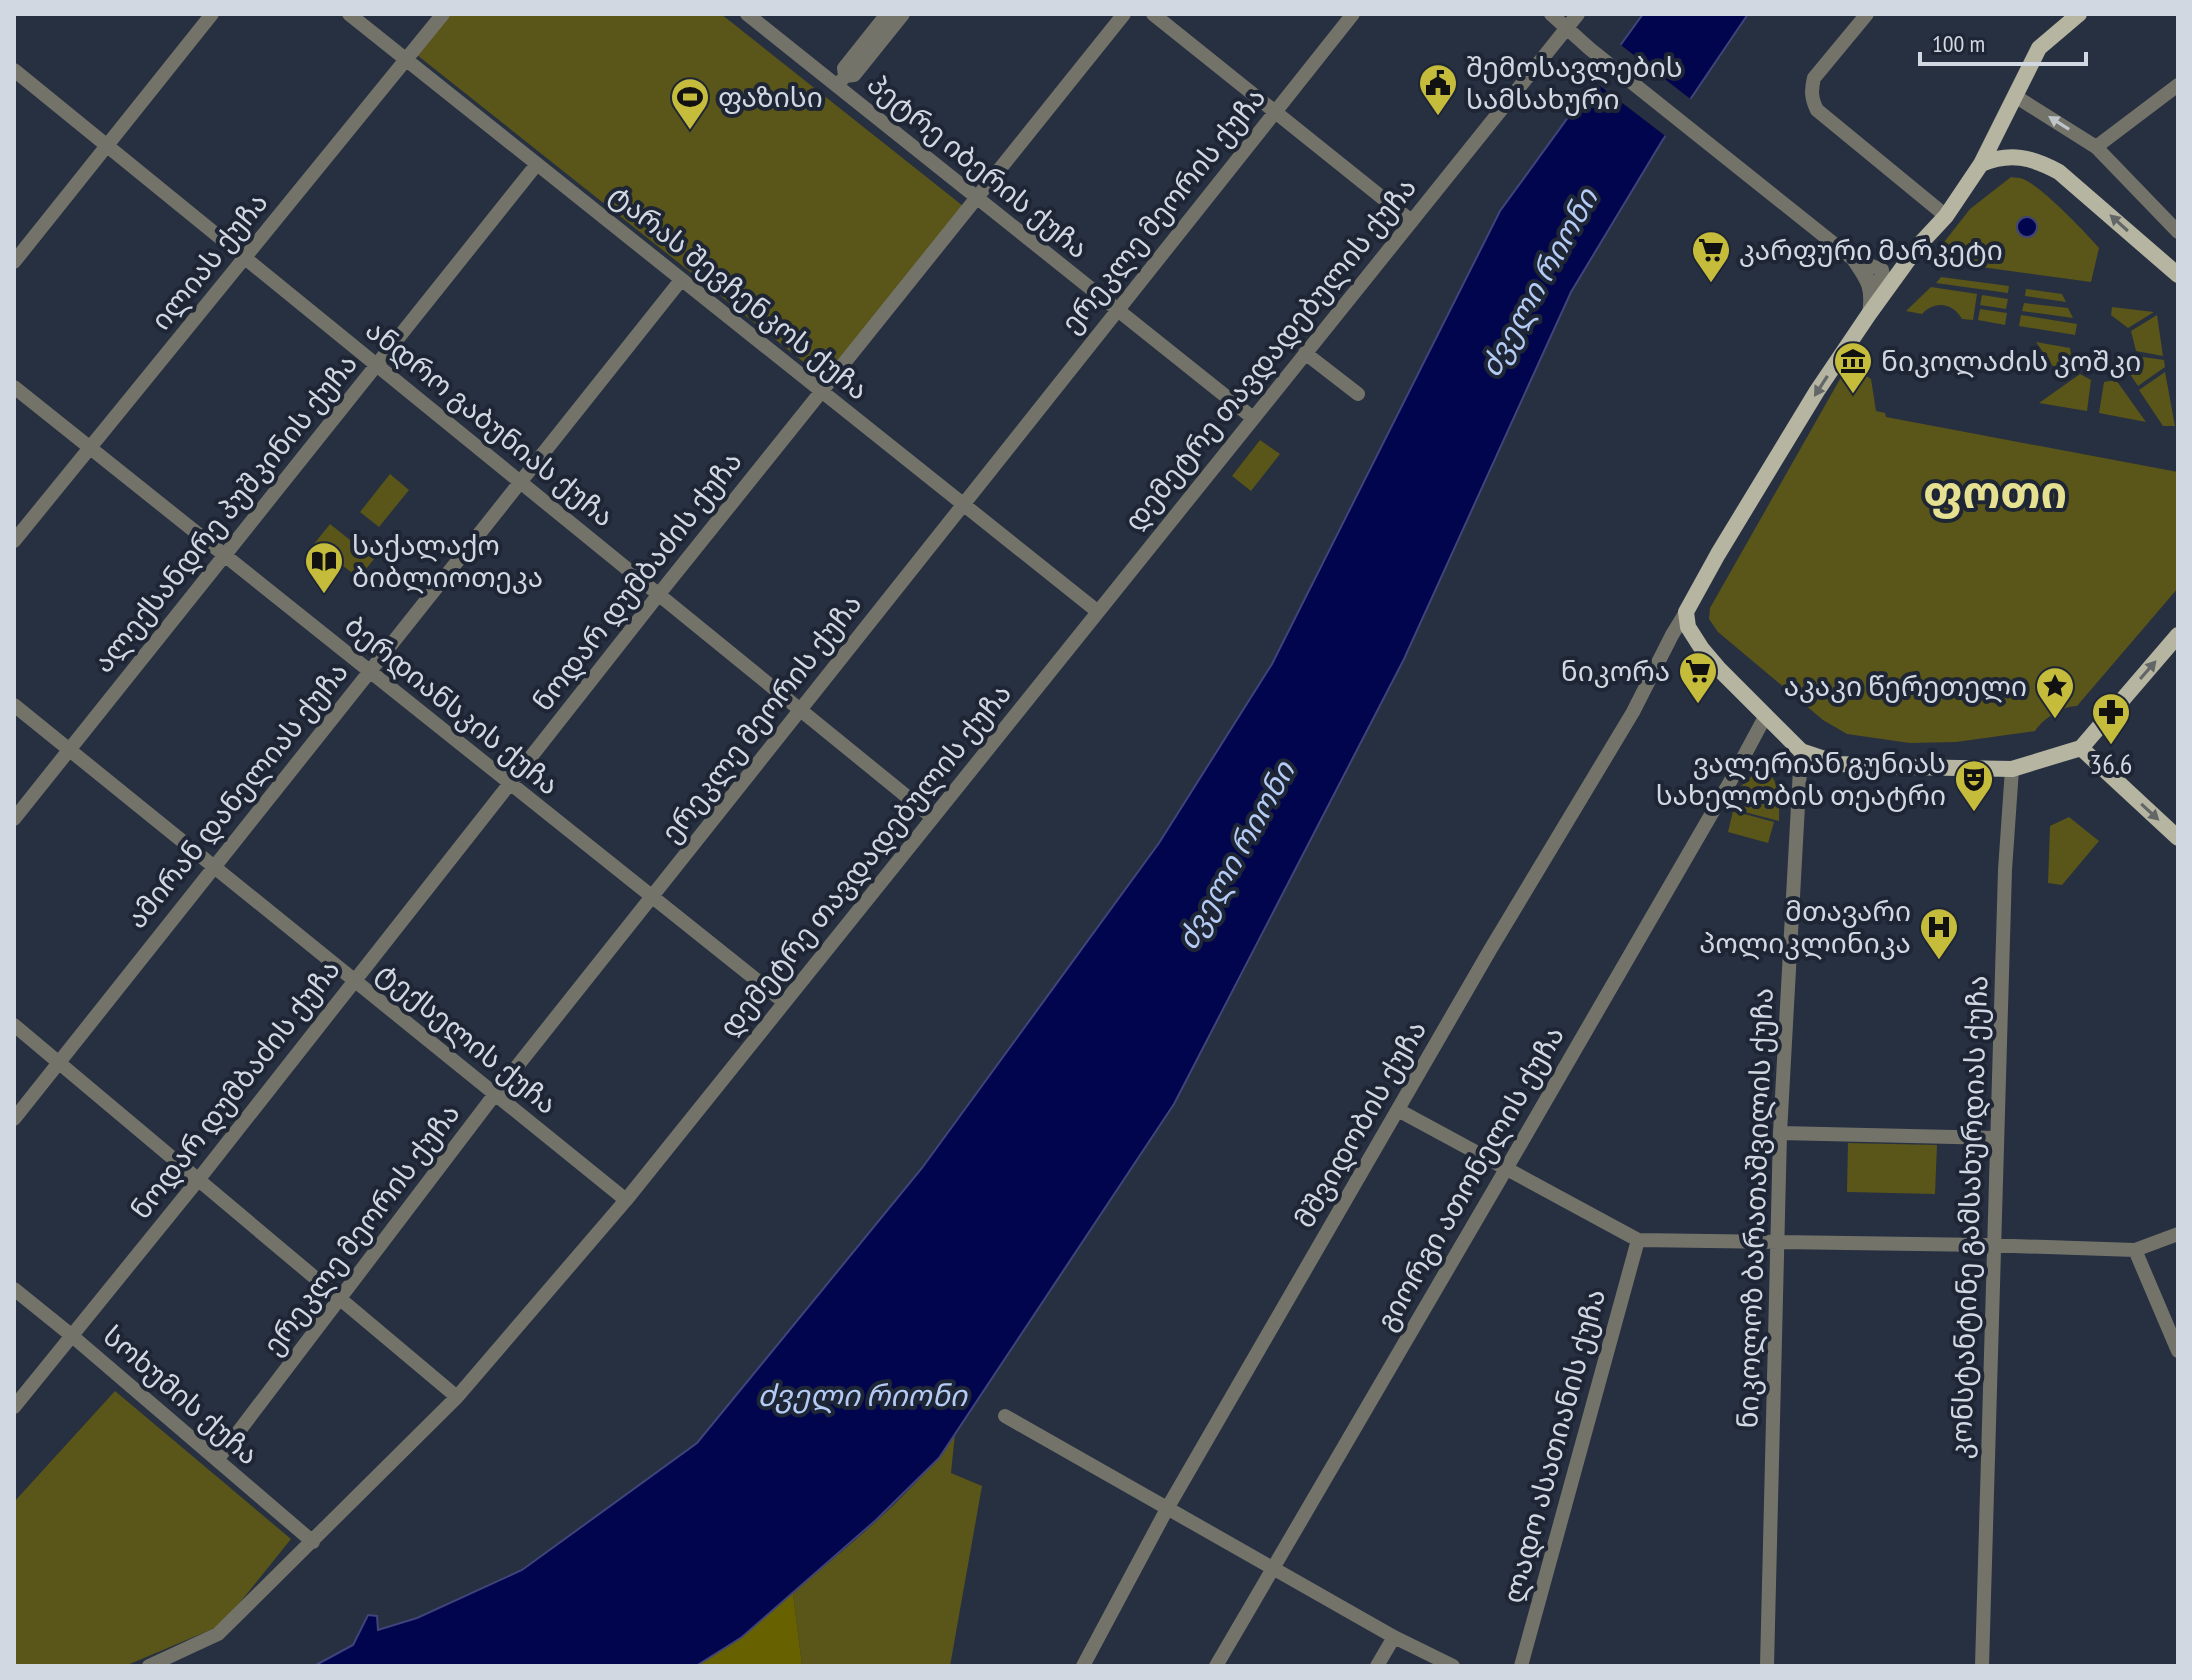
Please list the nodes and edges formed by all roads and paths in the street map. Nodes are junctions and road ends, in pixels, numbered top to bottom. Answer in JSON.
{"nodes":[{"id":1,"x":212,"y":14,"type":"edge"},
{"id":2,"x":349,"y":14,"type":"edge"},
{"id":3,"x":443,"y":14,"type":"edge"},
{"id":4,"x":747,"y":14,"type":"edge"},
{"id":5,"x":887,"y":14,"type":"edge"},
{"id":6,"x":903,"y":14,"type":"edge"},
{"id":7,"x":1124,"y":14,"type":"edge"},
{"id":8,"x":1153,"y":14,"type":"edge"},
{"id":9,"x":1353,"y":14,"type":"edge"},
{"id":10,"x":1551,"y":14,"type":"edge"},
{"id":11,"x":1578,"y":14,"type":"edge"},
{"id":12,"x":1867,"y":14,"type":"edge"},
{"id":13,"x":2079,"y":14,"type":"edge"},
{"id":14,"x":1566,"y":28,"type":"junction"},
{"id":15,"x":406,"y":60,"type":"junction"},
{"id":16,"x":14,"y":70,"type":"edge"},
{"id":17,"x":841,"y":81,"type":"junction"},
{"id":18,"x":2178,"y":85,"type":"edge"},
{"id":19,"x":2015,"y":96,"type":"junction"},
{"id":20,"x":1275,"y":112,"type":"junction"},
{"id":21,"x":107,"y":145,"type":"junction"},
{"id":22,"x":2096,"y":147,"type":"junction"},
{"id":23,"x":537,"y":164,"type":"junction"},
{"id":24,"x":1981,"y":164,"type":"junction"},
{"id":25,"x":977,"y":199,"type":"junction"},
{"id":26,"x":1946,"y":216,"type":"junction"},
{"id":27,"x":1410,"y":220,"type":"junction"},
{"id":28,"x":2178,"y":232,"type":"edge"},
{"id":29,"x":1914,"y":254,"type":"junction"},
{"id":30,"x":245,"y":258,"type":"junction"},
{"id":31,"x":14,"y":262,"type":"edge"},
{"id":32,"x":1871,"y":272,"type":"junction"},
{"id":33,"x":2178,"y":275,"type":"edge"},
{"id":34,"x":681,"y":280,"type":"junction"},
{"id":35,"x":1117,"y":310,"type":"junction"},
{"id":36,"x":1869,"y":314,"type":"junction"},
{"id":37,"x":1305,"y":353,"type":"junction"},
{"id":38,"x":377,"y":365,"type":"junction"},
{"id":39,"x":14,"y":387,"type":"edge"},
{"id":40,"x":822,"y":391,"type":"junction"},
{"id":41,"x":1358,"y":394,"type":"dead end"},
{"id":42,"x":1253,"y":418,"type":"junction"},
{"id":43,"x":90,"y":448,"type":"junction"},
{"id":44,"x":520,"y":482,"type":"junction"},
{"id":45,"x":963,"y":504,"type":"junction"},
{"id":46,"x":14,"y":541,"type":"edge"},
{"id":47,"x":224,"y":556,"type":"junction"},
{"id":48,"x":659,"y":594,"type":"junction"},
{"id":49,"x":1097,"y":611,"type":"junction"},
{"id":50,"x":1686,"y":612,"type":"junction"},
{"id":51,"x":1672,"y":635,"type":"junction"},
{"id":52,"x":2178,"y":635,"type":"edge"},
{"id":53,"x":1702,"y":649,"type":"junction"},
{"id":54,"x":369,"y":672,"type":"junction"},
{"id":55,"x":14,"y":705,"type":"edge"},
{"id":56,"x":801,"y":710,"type":"junction"},
{"id":57,"x":1766,"y":715,"type":"junction"},
{"id":58,"x":2081,"y":748,"type":"junction"},
{"id":59,"x":70,"y":750,"type":"junction"},
{"id":60,"x":1801,"y":751,"type":"junction"},
{"id":61,"x":2012,"y":769,"type":"junction"},
{"id":62,"x":510,"y":784,"type":"junction"},
{"id":63,"x":932,"y":817,"type":"junction"},
{"id":64,"x":14,"y":819,"type":"edge"},
{"id":65,"x":2178,"y":838,"type":"edge"},
{"id":66,"x":213,"y":867,"type":"junction"},
{"id":67,"x":651,"y":897,"type":"junction"},
{"id":68,"x":354,"y":981,"type":"junction"},
{"id":69,"x":784,"y":1002,"type":"junction"},
{"id":70,"x":14,"y":1025,"type":"edge"},
{"id":71,"x":58,"y":1062,"type":"junction"},
{"id":72,"x":495,"y":1094,"type":"junction"},
{"id":73,"x":1398,"y":1110,"type":"junction"},
{"id":74,"x":14,"y":1119,"type":"edge"},
{"id":75,"x":1780,"y":1133,"type":"junction"},
{"id":76,"x":1997,"y":1138,"type":"junction"},
{"id":77,"x":1506,"y":1169,"type":"junction"},
{"id":78,"x":198,"y":1180,"type":"junction"},
{"id":79,"x":626,"y":1200,"type":"junction"},
{"id":80,"x":2178,"y":1234,"type":"edge"},
{"id":81,"x":1638,"y":1240,"type":"junction"},
{"id":82,"x":1778,"y":1241,"type":"junction"},
{"id":83,"x":1994,"y":1246,"type":"junction"},
{"id":84,"x":2135,"y":1250,"type":"junction"},
{"id":85,"x":14,"y":1289,"type":"edge"},
{"id":86,"x":341,"y":1300,"type":"junction"},
{"id":87,"x":71,"y":1335,"type":"junction"},
{"id":88,"x":2178,"y":1351,"type":"edge"},
{"id":89,"x":457,"y":1397,"type":"junction"},
{"id":90,"x":14,"y":1407,"type":"edge"},
{"id":91,"x":1005,"y":1416,"type":"dead end"},
{"id":92,"x":217,"y":1460,"type":"junction"},
{"id":93,"x":1168,"y":1507,"type":"junction"},
{"id":94,"x":313,"y":1542,"type":"junction"},
{"id":95,"x":1273,"y":1566,"type":"junction"},
{"id":96,"x":1394,"y":1637,"type":"junction"},
{"id":97,"x":149,"y":1666,"type":"edge"},
{"id":98,"x":1083,"y":1666,"type":"edge"},
{"id":99,"x":1216,"y":1666,"type":"edge"},
{"id":100,"x":1377,"y":1666,"type":"edge"},
{"id":101,"x":1453,"y":1666,"type":"edge"},
{"id":102,"x":1521,"y":1666,"type":"edge"},
{"id":103,"x":1767,"y":1666,"type":"edge"},
{"id":104,"x":1982,"y":1666,"type":"edge"}],
"edges":[{"from":1,"to":21,"type":"street"},
{"from":2,"to":15,"type":"street","name":"ტარას შევჩენკოს ქუჩა"},
{"from":3,"to":15,"type":"street","name":"ილიას ქუჩა"},
{"from":4,"to":17,"type":"street","name":"პეტრე იბერის ქუჩა"},
{"from":5,"to":17,"type":"street"},
{"from":6,"to":17,"type":"street"},
{"from":7,"to":25,"type":"street","name":"ნოდარ დუმბაძის ქუჩა"},
{"from":8,"to":20,"type":"street"},
{"from":9,"to":20,"type":"street","name":"ერეკლე მეორის ქუჩა"},
{"from":10,"to":14,"type":"street"},
{"from":11,"to":14,"type":"street","name":"დემეტრე თავდადებულის ქუჩა"},
{"from":12,"to":26,"type":"street"},
{"from":13,"to":19,"type":"main road"},
{"from":14,"to":27,"type":"street","name":"დემეტრე თავდადებულის ქუჩა"},
{"from":14,"to":32,"type":"street"},
{"from":15,"to":23,"type":"street","name":"ტარას შევჩენკოს ქუჩა"},
{"from":15,"to":30,"type":"street","name":"ილიას ქუჩა"},
{"from":16,"to":21,"type":"street","name":"ანდრო გაბუნიას ქუჩა"},
{"from":17,"to":25,"type":"street","name":"პეტრე იბერის ქუჩა"},
{"from":18,"to":22,"type":"street"},
{"from":22,"to":19,"type":"street","one_way":true},
{"from":19,"to":24,"type":"main road"},
{"from":20,"to":27,"type":"street"},
{"from":20,"to":35,"type":"street","name":"ერეკლე მეორის ქუჩა"},
{"from":21,"to":30,"type":"street","name":"ანდრო გაბუნიას ქუჩა"},
{"from":21,"to":31,"type":"street"},
{"from":22,"to":28,"type":"street"},
{"from":23,"to":34,"type":"street","name":"ტარას შევჩენკოს ქუჩა"},
{"from":23,"to":38,"type":"street","name":"ალექსანდრე პუშკინის ქუჩა"},
{"from":24,"to":26,"type":"main road"},
{"from":33,"to":24,"type":"main road","one_way":true},
{"from":25,"to":35,"type":"street","name":"პეტრე იბერის ქუჩა"},
{"from":25,"to":40,"type":"street","name":"ნოდარ დუმბაძის ქუჩა"},
{"from":26,"to":29,"type":"main road"},
{"from":27,"to":37,"type":"street","name":"დემეტრე თავდადებულის ქუჩა"},
{"from":29,"to":32,"type":"street"},
{"from":29,"to":36,"type":"main road"},
{"from":30,"to":38,"type":"street","name":"ანდრო გაბუნიას ქუჩა"},
{"from":30,"to":43,"type":"street","name":"ილიას ქუჩა"},
{"from":32,"to":36,"type":"street"},
{"from":34,"to":40,"type":"street","name":"ტარას შევჩენკოს ქუჩა"},
{"from":34,"to":44,"type":"street","name":"ამირან დანელიას ქუჩა"},
{"from":35,"to":42,"type":"street","name":"პეტრე იბერის ქუჩა"},
{"from":35,"to":45,"type":"street","name":"ერეკლე მეორის ქუჩა"},
{"from":36,"to":50,"type":"main road","one_way":true},
{"from":37,"to":41,"type":"street"},
{"from":37,"to":42,"type":"street","name":"დემეტრე თავდადებულის ქუჩა"},
{"from":38,"to":44,"type":"street","name":"ანდრო გაბუნიას ქუჩა"},
{"from":38,"to":47,"type":"street","name":"ალექსანდრე პუშკინის ქუჩა"},
{"from":39,"to":43,"type":"street","name":"ბერდიანსკის ქუჩა"},
{"from":40,"to":45,"type":"street","name":"ტარას შევჩენკოს ქუჩა"},
{"from":40,"to":48,"type":"street","name":"ნოდარ დუმბაძის ქუჩა"},
{"from":42,"to":49,"type":"street","name":"დემეტრე თავდადებულის ქუჩა"},
{"from":43,"to":46,"type":"street","name":"ილიას ქუჩა"},
{"from":43,"to":47,"type":"street","name":"ბერდიანსკის ქუჩა"},
{"from":44,"to":48,"type":"street","name":"ანდრო გაბუნიას ქუჩა"},
{"from":44,"to":54,"type":"street","name":"ამირან დანელიას ქუჩა"},
{"from":45,"to":49,"type":"street","name":"ტარას შევჩენკოს ქუჩა"},
{"from":45,"to":56,"type":"street","name":"ერეკლე მეორის ქუჩა"},
{"from":47,"to":54,"type":"street","name":"ბერდიანსკის ქუჩა"},
{"from":47,"to":59,"type":"street","name":"ალექსანდრე პუშკინის ქუჩა"},
{"from":48,"to":56,"type":"street","name":"ანდრო გაბუნიას ქუჩა"},
{"from":48,"to":62,"type":"street","name":"ნოდარ დუმბაძის ქუჩა"},
{"from":49,"to":63,"type":"street","name":"დემეტრე თავდადებულის ქუჩა"},
{"from":50,"to":51,"type":"street","name":"მშვიდობის ქუჩა"},
{"from":50,"to":53,"type":"main road"},
{"from":51,"to":53,"type":"street"},
{"from":51,"to":73,"type":"street","name":"მშვიდობის ქუჩა"},
{"from":58,"to":52,"type":"main road","one_way":true},
{"from":53,"to":57,"type":"main road"},
{"from":54,"to":62,"type":"street","name":"ბერდიანსკის ქუჩა"},
{"from":54,"to":66,"type":"street","name":"ამირან დანელიას ქუჩა"},
{"from":55,"to":59,"type":"street","name":"ტექსელის ქუჩა"},
{"from":56,"to":63,"type":"street","name":"ანდრო გაბუნიას ქუჩა"},
{"from":56,"to":67,"type":"street","name":"ერეკლე მეორის ქუჩა"},
{"from":57,"to":60,"type":"main road"},
{"from":57,"to":77,"type":"street","name":"გიორგი ათონელის ქუჩა"},
{"from":58,"to":61,"type":"main road"},
{"from":58,"to":65,"type":"main road","one_way":true},
{"from":59,"to":64,"type":"street","name":"ალექსანდრე პუშკინის ქუჩა"},
{"from":59,"to":66,"type":"street","name":"ტექსელის ქუჩა"},
{"from":60,"to":61,"type":"main road"},
{"from":60,"to":75,"type":"street","name":"ნიკოლოზ ბარათაშვილის ქუჩა"},
{"from":61,"to":76,"type":"street","name":"კონსტანტინე გამსახურდიას ქუჩა"},
{"from":62,"to":67,"type":"street","name":"ბერდიანსკის ქუჩა"},
{"from":62,"to":68,"type":"street","name":"ნოდარ დუმბაძის ქუჩა"},
{"from":63,"to":69,"type":"street","name":"დემეტრე თავდადებულის ქუჩა"},
{"from":66,"to":68,"type":"street","name":"ტექსელის ქუჩა"},
{"from":66,"to":71,"type":"street","name":"ამირან დანელიას ქუჩა"},
{"from":67,"to":69,"type":"street","name":"ბერდიანსკის ქუჩა"},
{"from":67,"to":72,"type":"street","name":"ერეკლე მეორის ქუჩა"},
{"from":68,"to":72,"type":"street","name":"ტექსელის ქუჩა"},
{"from":68,"to":78,"type":"street","name":"ნოდარ დუმბაძის ქუჩა"},
{"from":69,"to":79,"type":"street","name":"დემეტრე თავდადებულის ქუჩა"},
{"from":70,"to":71,"type":"street"},
{"from":71,"to":74,"type":"street","name":"ამირან დანელიას ქუჩა"},
{"from":71,"to":78,"type":"street"},
{"from":72,"to":79,"type":"street","name":"ტექსელის ქუჩა"},
{"from":72,"to":86,"type":"street","name":"ერეკლე მეორის ქუჩა"},
{"from":73,"to":77,"type":"street"},
{"from":73,"to":93,"type":"street","name":"მშვიდობის ქუჩა"},
{"from":75,"to":76,"type":"street"},
{"from":75,"to":82,"type":"street","name":"ნიკოლოზ ბარათაშვილის ქუჩა"},
{"from":76,"to":83,"type":"street","name":"კონსტანტინე გამსახურდიას ქუჩა"},
{"from":77,"to":81,"type":"street"},
{"from":77,"to":95,"type":"street","name":"გიორგი ათონელის ქუჩა"},
{"from":78,"to":86,"type":"street"},
{"from":78,"to":87,"type":"street","name":"ნოდარ დუმბაძის ქუჩა"},
{"from":79,"to":89,"type":"street","name":"დემეტრე თავდადებულის ქუჩა"},
{"from":80,"to":84,"type":"street"},
{"from":81,"to":82,"type":"street"},
{"from":81,"to":102,"type":"street","name":"ლადო ასათიანის ქუჩა"},
{"from":82,"to":83,"type":"street"},
{"from":82,"to":103,"type":"street","name":"ნიკოლოზ ბარათაშვილის ქუჩა"},
{"from":83,"to":84,"type":"street"},
{"from":83,"to":104,"type":"street","name":"კონსტანტინე გამსახურდიას ქუჩა"},
{"from":84,"to":88,"type":"street"},
{"from":85,"to":87,"type":"street","name":"სოხუმის ქუჩა"},
{"from":86,"to":89,"type":"street"},
{"from":86,"to":92,"type":"street","name":"ერეკლე მეორის ქუჩა"},
{"from":87,"to":90,"type":"street","name":"ნოდარ დუმბაძის ქუჩა"},
{"from":87,"to":92,"type":"street","name":"სოხუმის ქუჩა"},
{"from":89,"to":94,"type":"street","name":"დემეტრე თავდადებულის ქუჩა"},
{"from":91,"to":93,"type":"street"},
{"from":92,"to":94,"type":"street","name":"სოხუმის ქუჩა"},
{"from":93,"to":95,"type":"street"},
{"from":93,"to":98,"type":"street","name":"მშვიდობის ქუჩა"},
{"from":94,"to":97,"type":"street","name":"დემეტრე თავდადებულის ქუჩა"},
{"from":95,"to":96,"type":"street"},
{"from":95,"to":99,"type":"street","name":"გიორგი ათონელის ქუჩა"},
{"from":96,"to":100,"type":"street"},
{"from":96,"to":101,"type":"street"}]}
